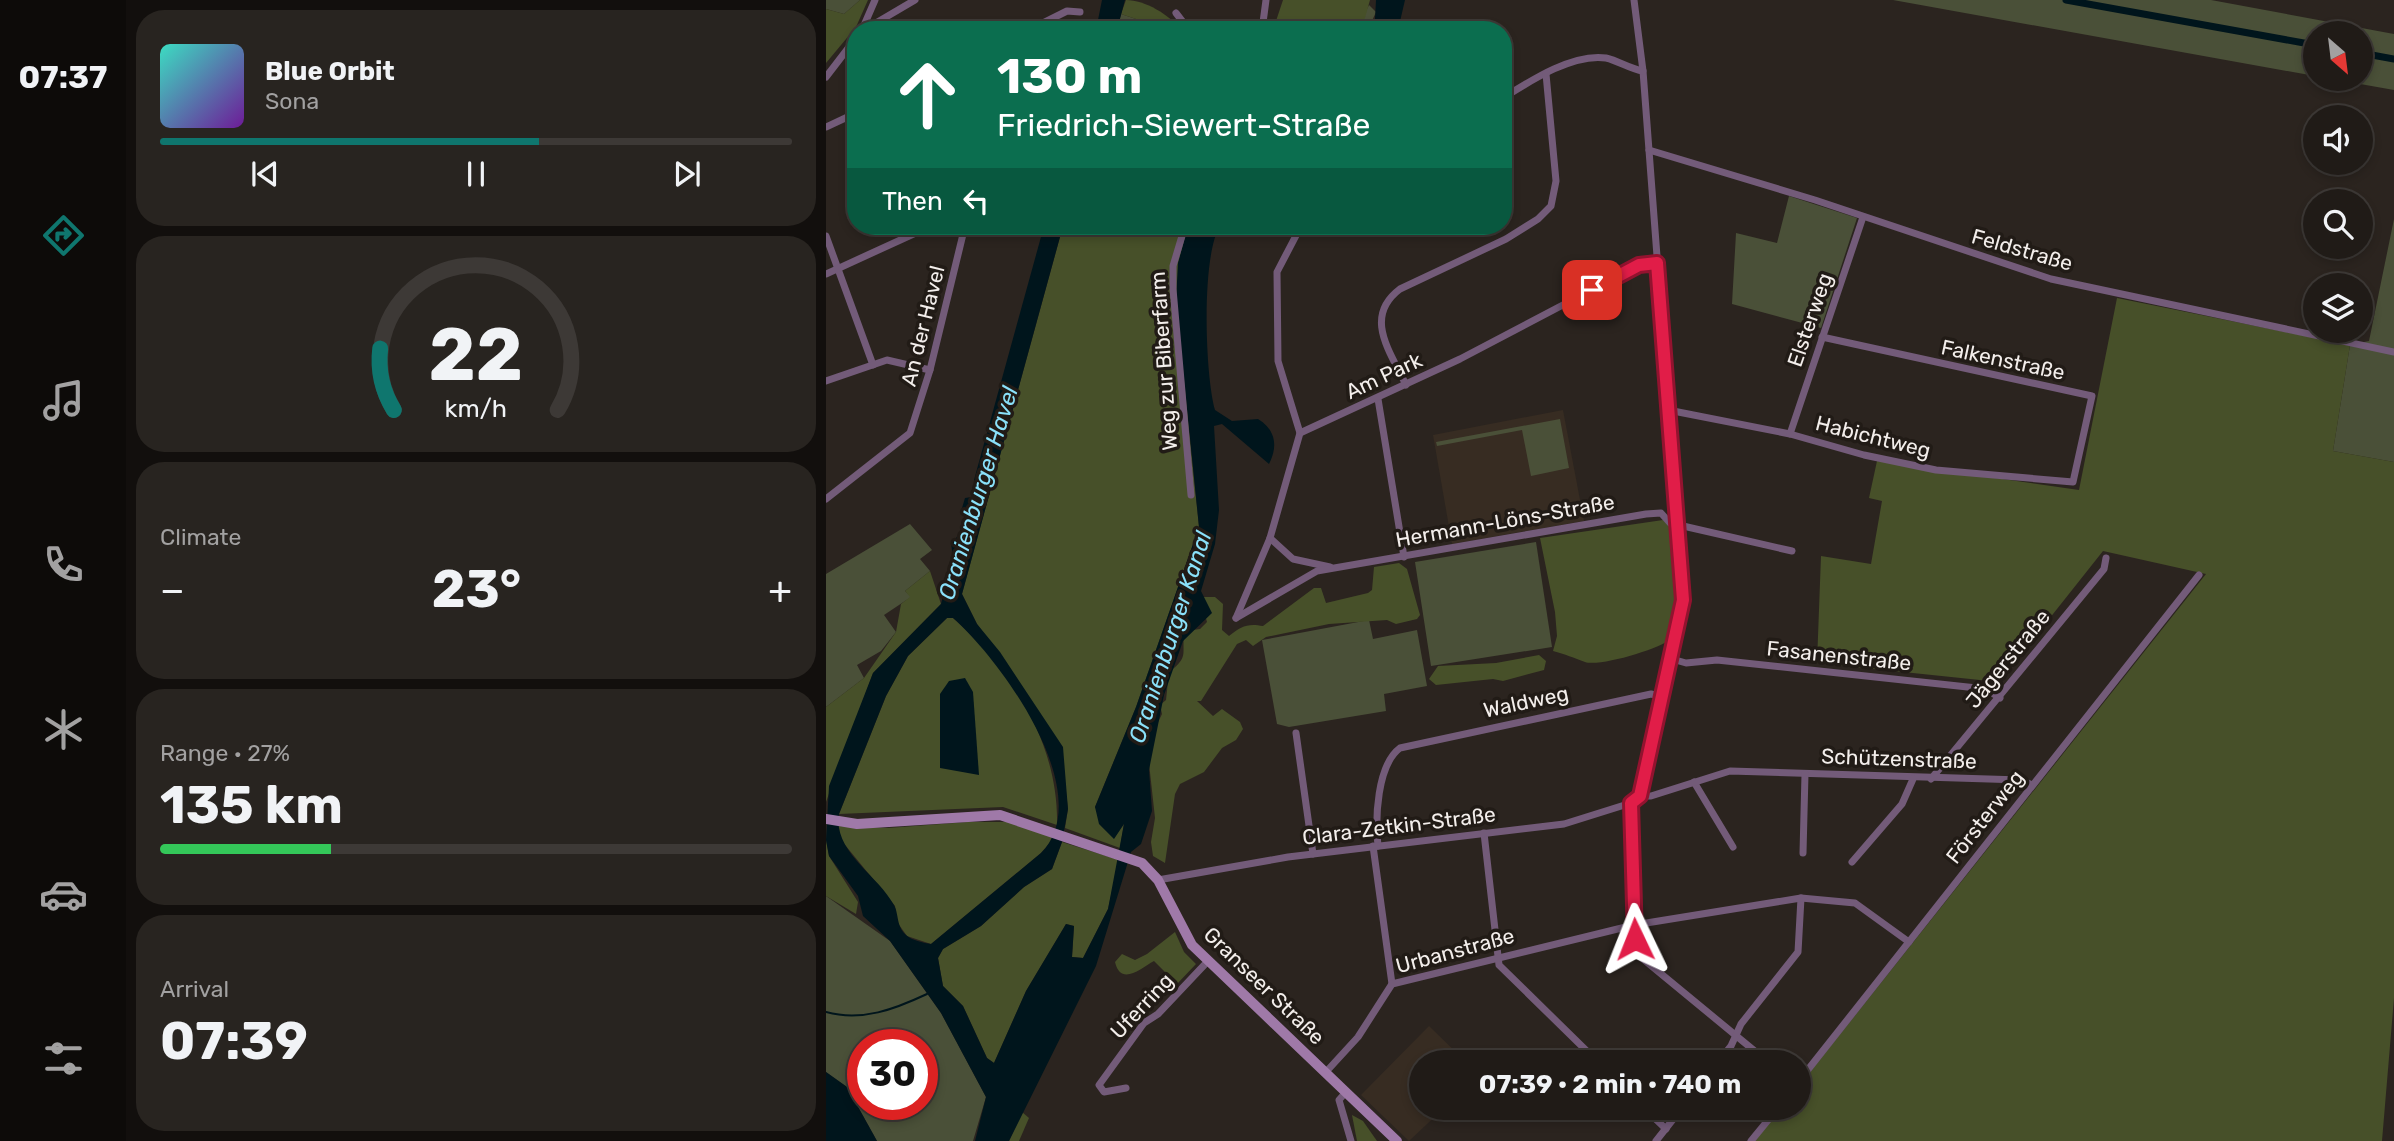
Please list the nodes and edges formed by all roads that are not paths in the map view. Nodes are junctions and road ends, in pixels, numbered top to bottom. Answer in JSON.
{"nodes":[{"id":1,"x":875,"y":0,"type":"edge"},
{"id":2,"x":915,"y":0,"type":"edge"},
{"id":3,"x":1266,"y":0,"type":"edge"},
{"id":4,"x":1634,"y":0,"type":"edge"},
{"id":5,"x":1080,"y":12,"type":"dead end"},
{"id":6,"x":1176,"y":13,"type":"dead end"},
{"id":7,"x":867,"y":21,"type":"edge"},
{"id":8,"x":879,"y":21,"type":"edge"},
{"id":9,"x":1047,"y":21,"type":"edge"},
{"id":10,"x":1182,"y":21,"type":"edge"},
{"id":11,"x":1263,"y":21,"type":"edge"},
{"id":12,"x":847,"y":49,"type":"edge"},
{"id":13,"x":1643,"y":71,"type":"junction"},
{"id":14,"x":1546,"y":74,"type":"junction"},
{"id":15,"x":826,"y":77,"type":"edge"},
{"id":16,"x":1512,"y":93,"type":"edge"},
{"id":17,"x":847,"y":117,"type":"edge"},
{"id":18,"x":826,"y":127,"type":"edge"},
{"id":19,"x":1649,"y":150,"type":"junction"},
{"id":20,"x":1863,"y":217,"type":"junction"},
{"id":21,"x":913,"y":235,"type":"edge"},
{"id":22,"x":963,"y":235,"type":"edge"},
{"id":23,"x":1183,"y":235,"type":"edge"},
{"id":24,"x":1296,"y":235,"type":"edge"},
{"id":25,"x":826,"y":236,"type":"edge"},
{"id":26,"x":1657,"y":263,"type":"junction"},
{"id":27,"x":839,"y":270,"type":"junction"},
{"id":28,"x":826,"y":274,"type":"edge"},
{"id":29,"x":1822,"y":337,"type":"junction"},
{"id":30,"x":2394,"y":352,"type":"edge"},
{"id":31,"x":873,"y":365,"type":"junction"},
{"id":32,"x":930,"y":370,"type":"junction"},
{"id":33,"x":826,"y":381,"type":"edge"},
{"id":34,"x":1406,"y":385,"type":"junction"},
{"id":35,"x":1378,"y":399,"type":"junction"},
{"id":36,"x":1668,"y":410,"type":"junction"},
{"id":37,"x":1300,"y":432,"type":"junction"},
{"id":38,"x":1790,"y":434,"type":"junction"},
{"id":39,"x":2073,"y":482,"type":"joint"},
{"id":40,"x":1191,"y":495,"type":"dead end"},
{"id":41,"x":826,"y":499,"type":"edge"},
{"id":42,"x":1678,"y":525,"type":"junction"},
{"id":43,"x":1270,"y":538,"type":"junction"},
{"id":44,"x":1792,"y":551,"type":"dead end"},
{"id":45,"x":1404,"y":557,"type":"junction"},
{"id":46,"x":2106,"y":558,"type":"dead end"},
{"id":47,"x":1334,"y":568,"type":"junction"},
{"id":48,"x":2199,"y":575,"type":"dead end"},
{"id":49,"x":1672,"y":659,"type":"junction"},
{"id":50,"x":1663,"y":697,"type":"junction"},
{"id":51,"x":2000,"y":698,"type":"junction"},
{"id":52,"x":1296,"y":733,"type":"dead end"},
{"id":53,"x":1805,"y":774,"type":"junction"},
{"id":54,"x":1913,"y":779,"type":"junction"},
{"id":55,"x":1931,"y":779,"type":"junction"},
{"id":56,"x":1694,"y":782,"type":"junction"},
{"id":57,"x":2032,"y":785,"type":"junction"},
{"id":58,"x":1640,"y":796,"type":"junction"},
{"id":59,"x":1631,"y":803,"type":"junction"},
{"id":60,"x":826,"y":819,"type":"edge"},
{"id":61,"x":1484,"y":833,"type":"junction"},
{"id":62,"x":1376,"y":846,"type":"junction"},
{"id":63,"x":1733,"y":847,"type":"dead end"},
{"id":64,"x":1804,"y":853,"type":"dead end"},
{"id":65,"x":1313,"y":854,"type":"junction"},
{"id":66,"x":1852,"y":862,"type":"dead end"},
{"id":67,"x":1158,"y":880,"type":"junction"},
{"id":68,"x":1801,"y":898,"type":"junction"},
{"id":69,"x":1634,"y":925,"type":"junction"},
{"id":70,"x":1909,"y":942,"type":"junction"},
{"id":71,"x":1498,"y":957,"type":"junction"},
{"id":72,"x":1208,"y":961,"type":"junction"},
{"id":73,"x":1392,"y":985,"type":"junction"},
{"id":74,"x":1735,"y":1035,"type":"junction"},
{"id":75,"x":1586,"y":1050,"type":"edge"},
{"id":76,"x":1726,"y":1050,"type":"edge"},
{"id":77,"x":1753,"y":1050,"type":"edge"},
{"id":78,"x":1811,"y":1066,"type":"edge"},
{"id":79,"x":1325,"y":1073,"type":"junction"},
{"id":80,"x":1126,"y":1088,"type":"dead end"},
{"id":81,"x":1346,"y":1093,"type":"junction"},
{"id":82,"x":1657,"y":1120,"type":"edge"},
{"id":83,"x":1673,"y":1120,"type":"edge"},
{"id":84,"x":1768,"y":1120,"type":"edge"},
{"id":85,"x":1666,"y":1129,"type":"junction"},
{"id":86,"x":1351,"y":1141,"type":"edge"},
{"id":87,"x":1397,"y":1141,"type":"edge"},
{"id":88,"x":1656,"y":1141,"type":"edge"},
{"id":89,"x":1751,"y":1141,"type":"edge"}],
"edges":[{"from":1,"to":7,"type":"street"},
{"from":2,"to":8,"type":"street"},
{"from":3,"to":11,"type":"street"},
{"from":4,"to":13,"type":"street"},
{"from":5,"to":9,"type":"street"},
{"from":6,"to":10,"type":"street"},
{"from":12,"to":15,"type":"street"},
{"from":13,"to":14,"type":"street"},
{"from":13,"to":19,"type":"street"},
{"from":14,"to":16,"type":"street"},
{"from":14,"to":34,"type":"street"},
{"from":17,"to":18,"type":"street"},
{"from":19,"to":20,"type":"street","name":"Feldstraße"},
{"from":19,"to":26,"type":"street"},
{"from":20,"to":29,"type":"street","name":"Elsterweg"},
{"from":20,"to":30,"type":"street","name":"Feldstraße"},
{"from":21,"to":27,"type":"street"},
{"from":22,"to":32,"type":"street","name":"An der Havel"},
{"from":23,"to":40,"type":"street","name":"Weg zur Biberfarm"},
{"from":24,"to":37,"type":"street"},
{"from":25,"to":27,"type":"street"},
{"from":26,"to":34,"type":"street","name":"Am Park"},
{"from":26,"to":36,"type":"street"},
{"from":27,"to":28,"type":"street"},
{"from":27,"to":31,"type":"street"},
{"from":29,"to":38,"type":"street","name":"Elsterweg"},
{"from":29,"to":39,"type":"street","name":"Falkenstraße"},
{"from":31,"to":32,"type":"street"},
{"from":31,"to":33,"type":"street"},
{"from":32,"to":41,"type":"street","name":"An der Havel"},
{"from":34,"to":35,"type":"street","name":"Am Park"},
{"from":35,"to":37,"type":"street","name":"Am Park"},
{"from":35,"to":45,"type":"street"},
{"from":36,"to":38,"type":"street","name":"Habichtweg"},
{"from":36,"to":42,"type":"street"},
{"from":37,"to":43,"type":"street"},
{"from":38,"to":39,"type":"street","name":"Habichtweg"},
{"from":42,"to":44,"type":"street","name":"Hermann-Löns-Straße"},
{"from":42,"to":45,"type":"street","name":"Hermann-Löns-Straße"},
{"from":42,"to":49,"type":"street"},
{"from":43,"to":47,"type":"street","name":"Hermann-Löns-Straße"},
{"from":43,"to":47,"type":"street","name":"Hermann-Löns-Straße"},
{"from":45,"to":47,"type":"street","name":"Hermann-Löns-Straße"},
{"from":46,"to":51,"type":"street","name":"Jägerstraße"},
{"from":48,"to":57,"type":"street","name":"Försterweg"},
{"from":49,"to":50,"type":"street"},
{"from":49,"to":51,"type":"street","name":"Fasanenstraße"},
{"from":50,"to":58,"type":"street"},
{"from":50,"to":62,"type":"street","name":"Waldweg"},
{"from":51,"to":55,"type":"street","name":"Jägerstraße"},
{"from":52,"to":65,"type":"street"},
{"from":53,"to":54,"type":"street","name":"Schützenstraße"},
{"from":53,"to":56,"type":"street","name":"Schützenstraße"},
{"from":53,"to":64,"type":"street","name":"Schützenstraße"},
{"from":54,"to":55,"type":"street","name":"Schützenstraße"},
{"from":54,"to":66,"type":"street"},
{"from":55,"to":57,"type":"street","name":"Schützenstraße"},
{"from":56,"to":58,"type":"street","name":"Schützenstraße"},
{"from":56,"to":63,"type":"street"},
{"from":57,"to":70,"type":"street","name":"Försterweg"},
{"from":58,"to":59,"type":"street","name":"Clara-Zetkin-Straße"},
{"from":59,"to":61,"type":"street","name":"Clara-Zetkin-Straße"},
{"from":59,"to":69,"type":"street"},
{"from":60,"to":67,"type":"main road","name":"Granseer Straße"},
{"from":61,"to":62,"type":"street","name":"Clara-Zetkin-Straße"},
{"from":61,"to":71,"type":"street"},
{"from":62,"to":65,"type":"street","name":"Clara-Zetkin-Straße"},
{"from":62,"to":73,"type":"street"},
{"from":65,"to":67,"type":"street","name":"Clara-Zetkin-Straße"},
{"from":67,"to":72,"type":"main road","name":"Granseer Straße"},
{"from":68,"to":69,"type":"street","name":"Urbanstraße"},
{"from":68,"to":70,"type":"street","name":"Urbanstraße"},
{"from":68,"to":74,"type":"street"},
{"from":69,"to":71,"type":"street","name":"Urbanstraße"},
{"from":69,"to":74,"type":"street"},
{"from":70,"to":78,"type":"street","name":"Försterweg"},
{"from":71,"to":73,"type":"street","name":"Urbanstraße"},
{"from":71,"to":75,"type":"street"},
{"from":72,"to":79,"type":"main road","name":"Granseer Straße"},
{"from":72,"to":80,"type":"street","name":"Uferring"},
{"from":73,"to":79,"type":"street","name":"Urbanstraße"},
{"from":74,"to":76,"type":"street"},
{"from":74,"to":77,"type":"street"},
{"from":79,"to":81,"type":"main road","name":"Granseer Straße"},
{"from":81,"to":86,"type":"street"},
{"from":81,"to":87,"type":"main road","name":"Granseer Straße"},
{"from":82,"to":85,"type":"street"},
{"from":83,"to":85,"type":"street"},
{"from":84,"to":89,"type":"street"},
{"from":85,"to":88,"type":"street"}]}
